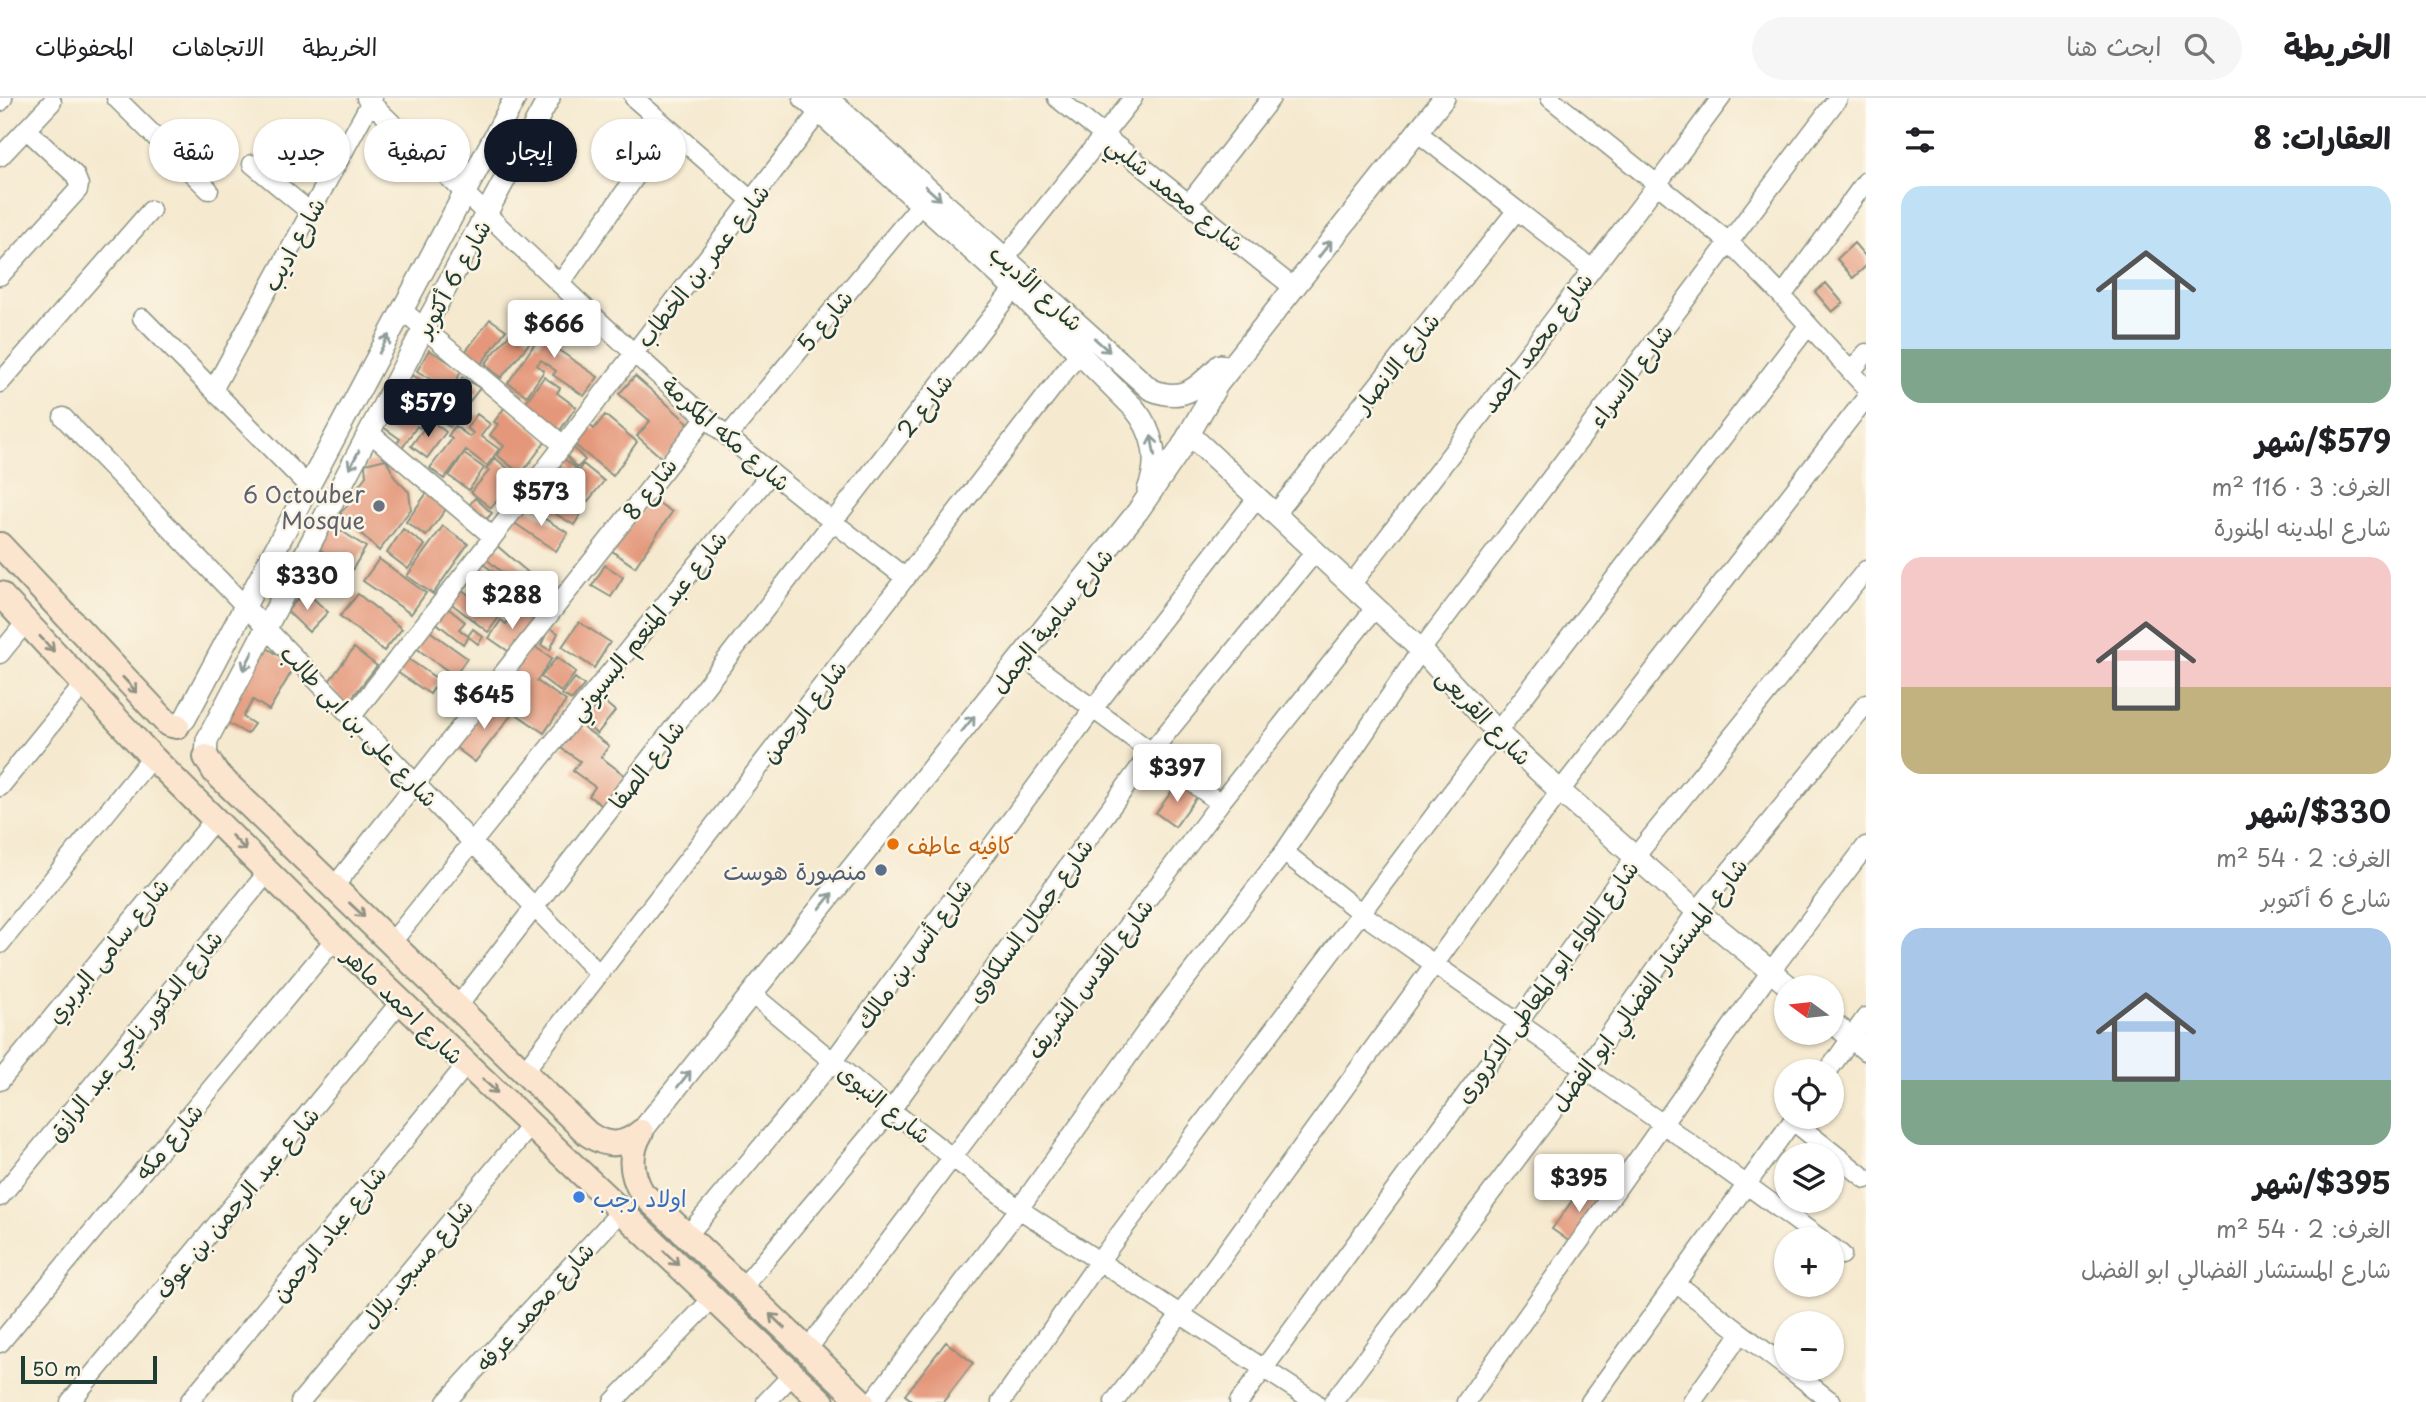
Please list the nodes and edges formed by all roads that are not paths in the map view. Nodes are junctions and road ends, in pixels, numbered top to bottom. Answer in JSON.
{"nodes":[{"id":1,"x":116,"y":98,"type":"edge"},
{"id":2,"x":515,"y":98,"type":"edge"},
{"id":3,"x":550,"y":98,"type":"edge"},
{"id":4,"x":634,"y":98,"type":"edge"},
{"id":5,"x":1057,"y":98,"type":"edge"},
{"id":6,"x":1133,"y":98,"type":"edge"},
{"id":7,"x":1271,"y":98,"type":"edge"},
{"id":8,"x":1444,"y":98,"type":"edge"},
{"id":9,"x":1550,"y":98,"type":"edge"},
{"id":10,"x":1721,"y":98,"type":"edge"},
{"id":11,"x":1838,"y":98,"type":"edge"},
{"id":12,"x":370,"y":100,"type":"edge"},
{"id":13,"x":822,"y":101,"type":"edge"},
{"id":14,"x":52,"y":102,"type":"dead end"},
{"id":15,"x":658,"y":119,"type":"edge"},
{"id":16,"x":26,"y":129,"type":"junction"},
{"id":17,"x":1417,"y":132,"type":"junction"},
{"id":18,"x":1103,"y":135,"type":"junction"},
{"id":19,"x":686,"y":144,"type":"edge"},
{"id":20,"x":0,"y":157,"type":"edge"},
{"id":21,"x":252,"y":164,"type":"dead end"},
{"id":22,"x":1866,"y":181,"type":"edge"},
{"id":23,"x":632,"y":182,"type":"edge"},
{"id":24,"x":1658,"y":183,"type":"junction"},
{"id":25,"x":209,"y":190,"type":"dead end"},
{"id":26,"x":464,"y":192,"type":"junction"},
{"id":27,"x":752,"y":201,"type":"junction"},
{"id":28,"x":921,"y":204,"type":"junction"},
{"id":29,"x":1189,"y":204,"type":"junction"},
{"id":30,"x":151,"y":210,"type":"dead end"},
{"id":31,"x":1517,"y":211,"type":"junction"},
{"id":32,"x":310,"y":212,"type":"junction"},
{"id":33,"x":486,"y":214,"type":"junction"},
{"id":34,"x":1730,"y":243,"type":"junction"},
{"id":35,"x":1005,"y":258,"type":"junction"},
{"id":36,"x":1592,"y":269,"type":"junction"},
{"id":37,"x":0,"y":276,"type":"edge"},
{"id":38,"x":560,"y":284,"type":"junction"},
{"id":39,"x":1014,"y":288,"type":"junction"},
{"id":40,"x":1294,"y":288,"type":"junction"},
{"id":41,"x":1782,"y":296,"type":"junction"},
{"id":42,"x":402,"y":310,"type":"junction"},
{"id":43,"x":142,"y":318,"type":"dead end"},
{"id":44,"x":1808,"y":326,"type":"junction"},
{"id":45,"x":424,"y":328,"type":"junction"},
{"id":46,"x":1258,"y":334,"type":"junction"},
{"id":47,"x":1080,"y":352,"type":"junction"},
{"id":48,"x":634,"y":353,"type":"junction"},
{"id":49,"x":1866,"y":353,"type":"edge"},
{"id":50,"x":1851,"y":372,"type":"junction"},
{"id":51,"x":0,"y":383,"type":"edge"},
{"id":52,"x":1866,"y":388,"type":"edge"},
{"id":53,"x":213,"y":390,"type":"junction"},
{"id":54,"x":1866,"y":398,"type":"edge"},
{"id":55,"x":62,"y":417,"type":"dead end"},
{"id":56,"x":705,"y":417,"type":"junction"},
{"id":57,"x":369,"y":432,"type":"junction"},
{"id":58,"x":1189,"y":434,"type":"junction"},
{"id":59,"x":728,"y":436,"type":"junction"},
{"id":60,"x":563,"y":445,"type":"junction"},
{"id":61,"x":771,"y":473,"type":"junction"},
{"id":62,"x":309,"y":487,"type":"junction"},
{"id":63,"x":1258,"y":497,"type":"junction"},
{"id":64,"x":1138,"y":511,"type":"junction"},
{"id":65,"x":1275,"y":514,"type":"junction"},
{"id":66,"x":834,"y":522,"type":"junction"},
{"id":67,"x":494,"y":537,"type":"junction"},
{"id":68,"x":0,"y":545,"type":"edge"},
{"id":69,"x":1315,"y":551,"type":"junction"},
{"id":70,"x":1866,"y":570,"type":"edge"},
{"id":71,"x":906,"y":579,"type":"junction"},
{"id":72,"x":1351,"y":585,"type":"junction"},
{"id":73,"x":0,"y":594,"type":"edge"},
{"id":74,"x":246,"y":606,"type":"junction"},
{"id":75,"x":1375,"y":608,"type":"junction"},
{"id":76,"x":26,"y":622,"type":"junction"},
{"id":77,"x":265,"y":627,"type":"junction"},
{"id":78,"x":1421,"y":650,"type":"junction"},
{"id":79,"x":0,"y":654,"type":"edge"},
{"id":80,"x":1022,"y":656,"type":"junction"},
{"id":81,"x":84,"y":684,"type":"junction"},
{"id":82,"x":1866,"y":704,"type":"edge"},
{"id":83,"x":1093,"y":709,"type":"junction"},
{"id":84,"x":352,"y":716,"type":"junction"},
{"id":85,"x":177,"y":726,"type":"joint"},
{"id":86,"x":1497,"y":732,"type":"junction"},
{"id":87,"x":1151,"y":752,"type":"junction"},
{"id":88,"x":152,"y":757,"type":"junction"},
{"id":89,"x":206,"y":757,"type":"joint"},
{"id":90,"x":416,"y":782,"type":"junction"},
{"id":91,"x":0,"y":787,"type":"edge"},
{"id":92,"x":1560,"y":791,"type":"junction"},
{"id":93,"x":1220,"y":803,"type":"junction"},
{"id":94,"x":215,"y":819,"type":"junction"},
{"id":95,"x":472,"y":841,"type":"junction"},
{"id":96,"x":1866,"y":846,"type":"edge"},
{"id":97,"x":1284,"y":852,"type":"junction"},
{"id":98,"x":1635,"y":857,"type":"junction"},
{"id":99,"x":268,"y":872,"type":"junction"},
{"id":100,"x":333,"y":888,"type":"junction"},
{"id":101,"x":535,"y":907,"type":"junction"},
{"id":102,"x":1697,"y":911,"type":"junction"},
{"id":103,"x":1361,"y":913,"type":"junction"},
{"id":104,"x":335,"y":939,"type":"junction"},
{"id":105,"x":392,"y":942,"type":"junction"},
{"id":106,"x":0,"y":944,"type":"edge"},
{"id":107,"x":1434,"y":965,"type":"junction"},
{"id":108,"x":1771,"y":971,"type":"junction"},
{"id":109,"x":598,"y":973,"type":"junction"},
{"id":110,"x":1776,"y":975,"type":"edge"},
{"id":111,"x":752,"y":994,"type":"junction"},
{"id":112,"x":401,"y":1001,"type":"junction"},
{"id":113,"x":458,"y":1006,"type":"junction"},
{"id":114,"x":1866,"y":1017,"type":"edge"},
{"id":115,"x":1519,"y":1022,"type":"junction"},
{"id":116,"x":1844,"y":1031,"type":"edge"},
{"id":117,"x":1859,"y":1044,"type":"edge"},
{"id":118,"x":1842,"y":1059,"type":"edge"},
{"id":119,"x":833,"y":1061,"type":"junction"},
{"id":120,"x":467,"y":1064,"type":"junction"},
{"id":121,"x":525,"y":1070,"type":"junction"},
{"id":122,"x":1584,"y":1070,"type":"junction"},
{"id":123,"x":0,"y":1081,"type":"edge"},
{"id":124,"x":891,"y":1110,"type":"junction"},
{"id":125,"x":1663,"y":1124,"type":"junction"},
{"id":126,"x":531,"y":1125,"type":"junction"},
{"id":127,"x":1787,"y":1129,"type":"edge"},
{"id":128,"x":1806,"y":1129,"type":"edge"},
{"id":129,"x":641,"y":1132,"type":"junction"},
{"id":130,"x":588,"y":1134,"type":"junction"},
{"id":131,"x":566,"y":1158,"type":"junction"},
{"id":132,"x":953,"y":1158,"type":"junction"},
{"id":133,"x":1866,"y":1179,"type":"edge"},
{"id":134,"x":1747,"y":1185,"type":"junction"},
{"id":135,"x":0,"y":1197,"type":"edge"},
{"id":136,"x":1019,"y":1209,"type":"junction"},
{"id":137,"x":621,"y":1211,"type":"junction"},
{"id":138,"x":1805,"y":1227,"type":"edge"},
{"id":139,"x":687,"y":1236,"type":"junction"},
{"id":140,"x":1100,"y":1260,"type":"junction"},
{"id":141,"x":1677,"y":1284,"type":"junction"},
{"id":142,"x":742,"y":1288,"type":"junction"},
{"id":143,"x":713,"y":1298,"type":"junction"},
{"id":144,"x":1180,"y":1315,"type":"junction"},
{"id":145,"x":1741,"y":1333,"type":"junction"},
{"id":146,"x":0,"y":1343,"type":"edge"},
{"id":147,"x":807,"y":1350,"type":"junction"},
{"id":148,"x":1774,"y":1358,"type":"edge"},
{"id":149,"x":1264,"y":1369,"type":"junction"},
{"id":150,"x":793,"y":1374,"type":"junction"},
{"id":151,"x":1804,"y":1381,"type":"edge"},
{"id":152,"x":70,"y":1402,"type":"edge"},
{"id":153,"x":189,"y":1402,"type":"edge"},
{"id":154,"x":300,"y":1402,"type":"edge"},
{"id":155,"x":446,"y":1402,"type":"edge"},
{"id":156,"x":612,"y":1402,"type":"edge"},
{"id":157,"x":766,"y":1402,"type":"edge"},
{"id":158,"x":822,"y":1402,"type":"edge"},
{"id":159,"x":862,"y":1402,"type":"edge"},
{"id":160,"x":872,"y":1402,"type":"edge"},
{"id":161,"x":1000,"y":1402,"type":"edge"},
{"id":162,"x":1114,"y":1402,"type":"edge"},
{"id":163,"x":1239,"y":1402,"type":"edge"},
{"id":164,"x":1315,"y":1402,"type":"edge"},
{"id":165,"x":1333,"y":1402,"type":"edge"},
{"id":166,"x":1466,"y":1402,"type":"edge"},
{"id":167,"x":1590,"y":1402,"type":"edge"},
{"id":168,"x":1692,"y":1402,"type":"edge"},
{"id":169,"x":1832,"y":1402,"type":"edge"}],
"edges":[{"from":1,"to":25,"type":"street"},
{"from":2,"to":26,"type":"street","name":"شارع 6 أكتوبر"},
{"from":3,"to":33,"type":"street","name":"شارع 6 أكتوبر"},
{"from":4,"to":15,"type":"street"},
{"from":5,"to":18,"type":"street","name":"شارع محمد شلبي"},
{"from":6,"to":18,"type":"street"},
{"from":7,"to":29,"type":"street"},
{"from":8,"to":17,"type":"street","name":"شارع سامية الجمل"},
{"from":9,"to":24,"type":"street"},
{"from":10,"to":24,"type":"street","name":"شارع محمد احمد"},
{"from":11,"to":34,"type":"street","name":"شارع الاسراء"},
{"from":12,"to":26,"type":"street","name":"شارع مكه المكرمة"},
{"from":12,"to":32,"type":"street","name":"شارع اديب"},
{"from":13,"to":27,"type":"street","name":"شارع عمر بن الخطاب"},
{"from":13,"to":28,"type":"street","name":"شارع الأديب"},
{"from":13,"to":35,"type":"street","name":"شارع الأديب","one_way":true},
{"from":14,"to":16,"type":"street"},
{"from":16,"to":20,"type":"street"},
{"from":16,"to":37,"type":"street"},
{"from":17,"to":31,"type":"street"},
{"from":40,"to":17,"type":"street","name":"شارع سامية الجمل","one_way":true},
{"from":18,"to":29,"type":"street","name":"شارع محمد شلبي"},
{"from":18,"to":35,"type":"street"},
{"from":19,"to":27,"type":"street"},
{"from":21,"to":32,"type":"street"},
{"from":22,"to":41,"type":"street"},
{"from":23,"to":38,"type":"street"},
{"from":24,"to":34,"type":"street"},
{"from":24,"to":36,"type":"street","name":"شارع محمد احمد"},
{"from":26,"to":33,"type":"street","name":"شارع مكه المكرمة"},
{"from":26,"to":42,"type":"street","name":"شارع 6 أكتوبر"},
{"from":27,"to":48,"type":"street","name":"شارع عمر بن الخطاب"},
{"from":28,"to":39,"type":"street","name":"شارع الأديب"},
{"from":28,"to":59,"type":"street","name":"شارع 5"},
{"from":29,"to":40,"type":"street","name":"شارع محمد شلبي"},
{"from":30,"to":51,"type":"street"},
{"from":31,"to":36,"type":"street"},
{"from":31,"to":65,"type":"street","name":"شارع الانصار"},
{"from":32,"to":53,"type":"street","name":"شارع اديب"},
{"from":33,"to":38,"type":"street","name":"شارع مكه المكرمة"},
{"from":33,"to":45,"type":"street","name":"شارع 6 أكتوبر"},
{"from":34,"to":41,"type":"street"},
{"from":34,"to":78,"type":"street","name":"شارع الاسراء"},
{"from":35,"to":46,"type":"street","name":"شارع الأديب","one_way":true},
{"from":36,"to":72,"type":"street","name":"شارع محمد احمد"},
{"from":38,"to":48,"type":"street","name":"شارع مكه المكرمة"},
{"from":39,"to":47,"type":"street","name":"شارع الأديب"},
{"from":39,"to":66,"type":"street","name":"شارع 2"},
{"from":40,"to":46,"type":"street","name":"شارع سامية الجمل"},
{"from":41,"to":44,"type":"street"},
{"from":42,"to":45,"type":"street"},
{"from":62,"to":42,"type":"street","name":"شارع 6 أكتوبر","one_way":true},
{"from":43,"to":53,"type":"street"},
{"from":44,"to":50,"type":"street"},
{"from":44,"to":86,"type":"street"},
{"from":45,"to":57,"type":"street","name":"شارع 6 أكتوبر"},
{"from":45,"to":60,"type":"street"},
{"from":46,"to":58,"type":"street","name":"شارع سامية الجمل"},
{"from":64,"to":47,"type":"street","name":"شارع الأديب","one_way":true},
{"from":47,"to":71,"type":"street","name":"شارع الرحمن"},
{"from":48,"to":56,"type":"street","name":"شارع مكه المكرمة"},
{"from":48,"to":60,"type":"street","name":"شارع عمر بن الخطاب"},
{"from":49,"to":50,"type":"street"},
{"from":50,"to":52,"type":"street"},
{"from":53,"to":62,"type":"street"},
{"from":54,"to":92,"type":"street"},
{"from":55,"to":74,"type":"street","name":"شارع على بن ابى طالب"},
{"from":56,"to":59,"type":"street","name":"شارع مكه المكرمة"},
{"from":56,"to":90,"type":"street","name":"شارع 8"},
{"from":57,"to":67,"type":"street"},
{"from":57,"to":77,"type":"street","name":"شارع 6 أكتوبر","one_way":true},
{"from":58,"to":63,"type":"street","name":"شارع القريعى"},
{"from":58,"to":64,"type":"street","name":"شارع سامية الجمل"},
{"from":59,"to":61,"type":"street","name":"شارع مكه المكرمة"},
{"from":60,"to":67,"type":"street","name":"شارع عمر بن الخطاب"},
{"from":61,"to":66,"type":"street","name":"شارع مكه المكرمة"},
{"from":61,"to":95,"type":"street","name":"شارع عبد المنعم البسيوني"},
{"from":62,"to":74,"type":"street","name":"شارع 6 أكتوبر"},
{"from":63,"to":65,"type":"street","name":"شارع القريعى"},
{"from":63,"to":83,"type":"street","name":"شارع أنس بن مالك"},
{"from":64,"to":80,"type":"street","name":"شارع سامية الجمل"},
{"from":65,"to":69,"type":"street","name":"شارع القريعى"},
{"from":66,"to":71,"type":"street","name":"شارع مكه المكرمة"},
{"from":66,"to":101,"type":"street","name":"شارع الصفا"},
{"from":67,"to":84,"type":"street","name":"شارع عمر بن الخطاب"},
{"from":68,"to":85,"type":"main road","one_way":true},
{"from":69,"to":72,"type":"street","name":"شارع القريعى"},
{"from":69,"to":87,"type":"street","name":"شارع جمال السلكاوى"},
{"from":70,"to":98,"type":"street","name":"شارع اللواء ابو المعاطى الدكرورى"},
{"from":71,"to":109,"type":"street","name":"شارع الرحمن"},
{"from":72,"to":75,"type":"street","name":"شارع القريعى"},
{"from":73,"to":76,"type":"main road","name":"شارع احمد ماهر"},
{"from":74,"to":77,"type":"street","name":"شارع على بن ابى طالب"},
{"from":74,"to":85,"type":"street","name":"شارع 6 أكتوبر"},
{"from":75,"to":78,"type":"street","name":"شارع القريعى"},
{"from":75,"to":93,"type":"street","name":"شارع القدس الشريف"},
{"from":76,"to":79,"type":"street"},
{"from":76,"to":81,"type":"main road","name":"شارع احمد ماهر","one_way":true},
{"from":77,"to":84,"type":"street","name":"شارع على بن ابى طالب"},
{"from":77,"to":89,"type":"street","name":"شارع 6 أكتوبر","one_way":true},
{"from":78,"to":86,"type":"street","name":"شارع القريعى"},
{"from":78,"to":97,"type":"street","name":"شارع الاسراء"},
{"from":80,"to":83,"type":"street"},
{"from":111,"to":80,"type":"street","name":"شارع سامية الجمل","one_way":true},
{"from":81,"to":88,"type":"main road","name":"شارع احمد ماهر"},
{"from":81,"to":91,"type":"street"},
{"from":82,"to":102,"type":"street","name":"شارع المستشار الفضالي ابو الفضل"},
{"from":83,"to":87,"type":"street"},
{"from":83,"to":119,"type":"street","name":"شارع أنس بن مالك"},
{"from":84,"to":90,"type":"street","name":"شارع على بن ابى طالب"},
{"from":86,"to":92,"type":"street","name":"شارع القريعى"},
{"from":86,"to":103,"type":"street"},
{"from":87,"to":93,"type":"street"},
{"from":87,"to":124,"type":"street","name":"شارع جمال السلكاوى"},
{"from":88,"to":94,"type":"main road","name":"شارع احمد ماهر"},
{"from":88,"to":106,"type":"street"},
{"from":89,"to":100,"type":"main road","name":"شارع احمد ماهر"},
{"from":90,"to":95,"type":"street","name":"شارع على بن ابى طالب"},
{"from":90,"to":100,"type":"street","name":"شارع 8"},
{"from":92,"to":98,"type":"street","name":"شارع القريعى"},
{"from":92,"to":107,"type":"street"},
{"from":93,"to":132,"type":"street","name":"شارع القدس الشريف"},
{"from":94,"to":99,"type":"main road","name":"شارع احمد ماهر","one_way":true},
{"from":94,"to":123,"type":"street","name":"شارع سامى البربري"},
{"from":95,"to":101,"type":"street","name":"شارع على بن ابى طالب"},
{"from":95,"to":105,"type":"street","name":"شارع عبد المنعم البسيوني"},
{"from":96,"to":108,"type":"street"},
{"from":97,"to":103,"type":"street"},
{"from":97,"to":136,"type":"street","name":"شارع الاسراء"},
{"from":98,"to":102,"type":"street","name":"شارع القريعى"},
{"from":98,"to":115,"type":"street","name":"شارع اللواء ابو المعاطى الدكرورى"},
{"from":99,"to":104,"type":"main road","name":"شارع احمد ماهر"},
{"from":99,"to":135,"type":"street","name":"شارع الدكتور ناجي عبد الرازق"},
{"from":100,"to":105,"type":"main road","name":"شارع احمد ماهر","one_way":true},
{"from":101,"to":109,"type":"street","name":"شارع على بن ابى طالب"},
{"from":101,"to":113,"type":"street","name":"شارع الصفا"},
{"from":102,"to":108,"type":"street","name":"شارع القريعى"},
{"from":102,"to":122,"type":"street","name":"شارع المستشار الفضالي ابو الفضل"},
{"from":103,"to":107,"type":"street"},
{"from":103,"to":140,"type":"street"},
{"from":104,"to":112,"type":"main road","name":"شارع احمد ماهر"},
{"from":104,"to":146,"type":"street","name":"شارع مكه"},
{"from":105,"to":113,"type":"main road","name":"شارع احمد ماهر"},
{"from":107,"to":115,"type":"street"},
{"from":107,"to":144,"type":"street"},
{"from":108,"to":110,"type":"street","name":"شارع القريعى"},
{"from":108,"to":125,"type":"street"},
{"from":109,"to":121,"type":"street","name":"شارع الرحمن"},
{"from":111,"to":119,"type":"street","name":"شارع النبوى"},
{"from":129,"to":111,"type":"street","name":"شارع سامية الجمل","one_way":true},
{"from":112,"to":120,"type":"main road","name":"شارع احمد ماهر"},
{"from":112,"to":152,"type":"street","name":"شارع عبد الرحمن بن عوف"},
{"from":113,"to":121,"type":"main road","name":"شارع احمد ماهر"},
{"from":114,"to":117,"type":"street"},
{"from":115,"to":122,"type":"street"},
{"from":115,"to":149,"type":"street","name":"شارع اللواء ابو المعاطى الدكرورى"},
{"from":116,"to":117,"type":"street"},
{"from":117,"to":118,"type":"street"},
{"from":119,"to":124,"type":"street","name":"شارع النبوى"},
{"from":119,"to":139,"type":"street","name":"شارع أنس بن مالك"},
{"from":120,"to":126,"type":"main road","name":"شارع احمد ماهر","one_way":true},
{"from":120,"to":153,"type":"street","name":"شارع عباد الرحمن"},
{"from":121,"to":130,"type":"main road","name":"شارع احمد ماهر"},
{"from":122,"to":125,"type":"street"},
{"from":122,"to":165,"type":"street","name":"شارع المستشار الفضالي ابو الفضل"},
{"from":124,"to":132,"type":"street","name":"شارع النبوى"},
{"from":124,"to":142,"type":"street","name":"شارع جمال السلكاوى"},
{"from":125,"to":134,"type":"street"},
{"from":125,"to":166,"type":"street"},
{"from":126,"to":131,"type":"main road","name":"شارع احمد ماهر"},
{"from":126,"to":154,"type":"street","name":"شارع مسجد بلال"},
{"from":127,"to":134,"type":"street"},
{"from":128,"to":133,"type":"street"},
{"from":129,"to":130,"type":"main road","name":"شارع احمد ماهر"},
{"from":129,"to":139,"type":"main road"},
{"from":130,"to":131,"type":"main road"},
{"from":131,"to":137,"type":"main road","name":"شارع احمد ماهر"},
{"from":132,"to":136,"type":"street","name":"شارع النبوى"},
{"from":132,"to":147,"type":"street","name":"شارع القدس الشريف"},
{"from":134,"to":138,"type":"street"},
{"from":134,"to":141,"type":"street"},
{"from":136,"to":140,"type":"street","name":"شارع النبوى"},
{"from":136,"to":160,"type":"street","name":"شارع الاسراء"},
{"from":137,"to":143,"type":"main road","name":"شارع احمد ماهر","one_way":true},
{"from":137,"to":155,"type":"street","name":"شارع محمد عرفه"},
{"from":139,"to":142,"type":"main road"},
{"from":140,"to":144,"type":"street","name":"شارع النبوى"},
{"from":140,"to":161,"type":"street"},
{"from":141,"to":145,"type":"street"},
{"from":141,"to":167,"type":"street"},
{"from":147,"to":142,"type":"main road","one_way":true},
{"from":143,"to":150,"type":"main road","name":"شارع احمد ماهر"},
{"from":143,"to":156,"type":"street"},
{"from":144,"to":149,"type":"street","name":"شارع النبوى"},
{"from":144,"to":162,"type":"street"},
{"from":145,"to":148,"type":"street"},
{"from":145,"to":168,"type":"street"},
{"from":147,"to":159,"type":"main road"},
{"from":149,"to":163,"type":"street","name":"شارع اللواء ابو المعاطى الدكرورى"},
{"from":149,"to":164,"type":"street","name":"شارع النبوى"},
{"from":150,"to":157,"type":"street"},
{"from":150,"to":158,"type":"main road","name":"شارع احمد ماهر"},
{"from":151,"to":169,"type":"street"}]}
